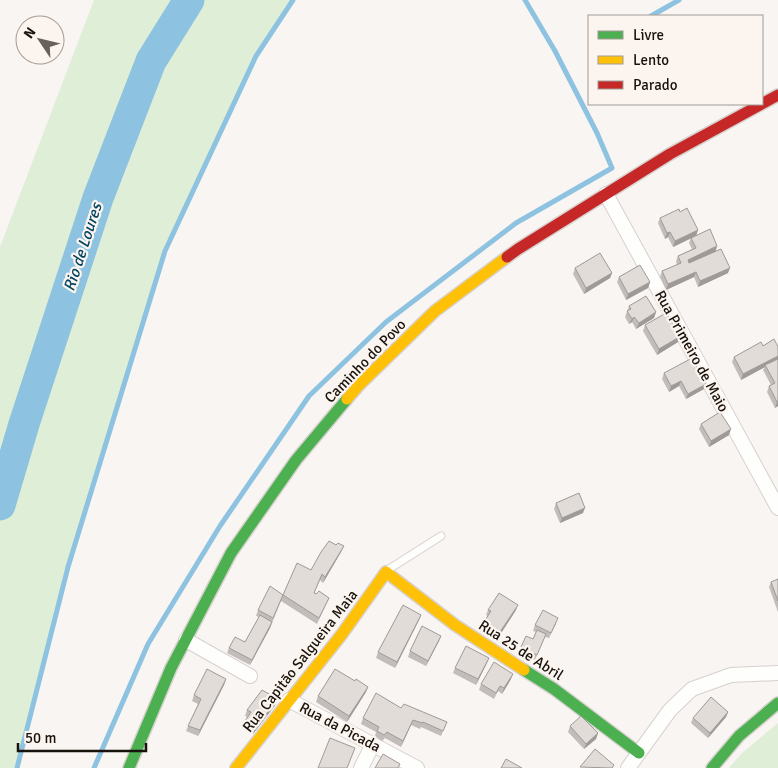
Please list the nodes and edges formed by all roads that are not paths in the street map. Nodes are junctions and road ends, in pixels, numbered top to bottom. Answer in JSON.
{"nodes":[{"id":1,"x":778,"y":95,"type":"edge"},
{"id":2,"x":763,"y":103,"type":"edge"},
{"id":3,"x":760,"y":105,"type":"edge"},
{"id":4,"x":606,"y":194,"type":"junction"},
{"id":5,"x":778,"y":508,"type":"edge"},
{"id":6,"x":441,"y":536,"type":"dead end"},
{"id":7,"x":386,"y":572,"type":"junction"},
{"id":8,"x":186,"y":640,"type":"junction"},
{"id":9,"x":778,"y":673,"type":"edge"},
{"id":10,"x":250,"y":676,"type":"dead end"},
{"id":11,"x":289,"y":700,"type":"junction"},
{"id":12,"x":778,"y":703,"type":"edge"},
{"id":13,"x":373,"y":744,"type":"junction"},
{"id":14,"x":639,"y":753,"type":"junction"},
{"id":15,"x":129,"y":768,"type":"edge"},
{"id":16,"x":236,"y":768,"type":"edge"},
{"id":17,"x":362,"y":768,"type":"edge"},
{"id":18,"x":417,"y":768,"type":"edge"},
{"id":19,"x":628,"y":768,"type":"edge"},
{"id":20,"x":712,"y":768,"type":"edge"}],
"edges":[{"from":1,"to":2,"type":"street","name":"Caminho do Povo"},
{"from":3,"to":4,"type":"street","name":"Caminho do Povo"},
{"from":4,"to":5,"type":"street","name":"Rua Primeiro de Maio"},
{"from":4,"to":8,"type":"street","name":"Caminho do Povo"},
{"from":6,"to":7,"type":"lane"},
{"from":7,"to":11,"type":"street","name":"Rua Capitāo Salgueira Maia"},
{"from":7,"to":14,"type":"street","name":"Rua 25 de Abril"},
{"from":8,"to":10,"type":"street"},
{"from":8,"to":15,"type":"street","name":"Caminho do Povo"},
{"from":9,"to":14,"type":"street"},
{"from":11,"to":13,"type":"street","name":"Rua da Picada"},
{"from":11,"to":16,"type":"street","name":"Rua Capitāo Salgueira Maia"},
{"from":12,"to":20,"type":"street"},
{"from":13,"to":17,"type":"street"},
{"from":13,"to":18,"type":"street","name":"Rua da Picada"},
{"from":14,"to":19,"type":"street"}]}
